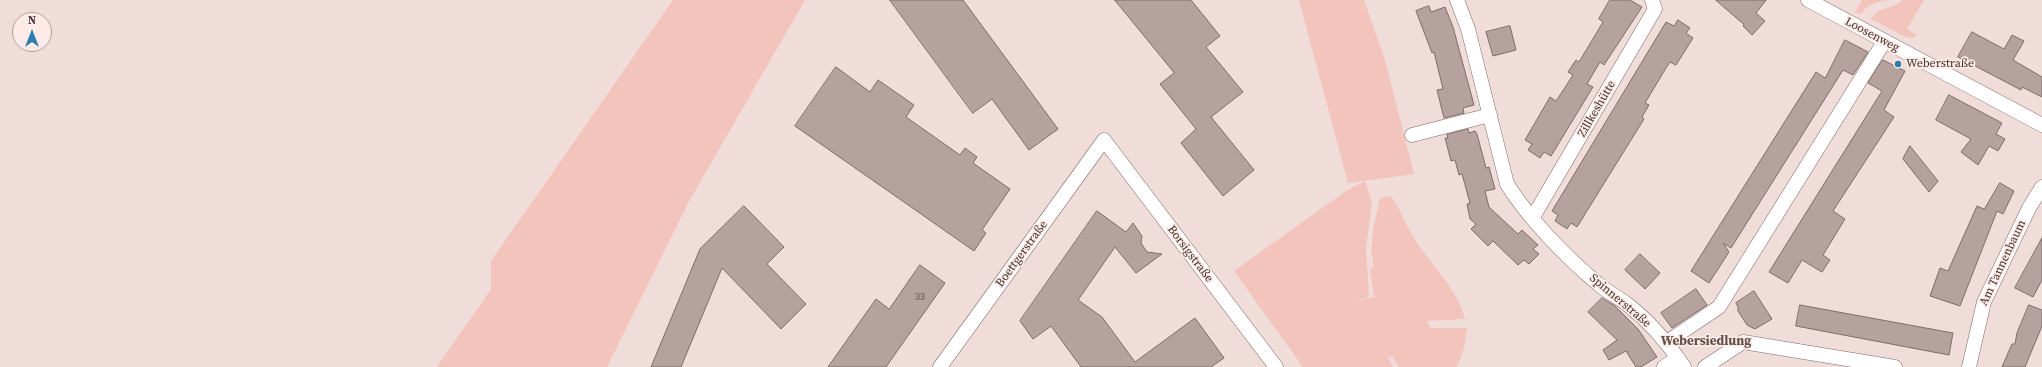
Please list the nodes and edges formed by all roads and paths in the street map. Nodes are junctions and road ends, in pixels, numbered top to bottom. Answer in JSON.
{"nodes":[{"id":1,"x":1457,"y":0,"type":"edge"},
{"id":2,"x":1652,"y":0,"type":"edge"},
{"id":3,"x":1808,"y":0,"type":"edge"},
{"id":4,"x":1884,"y":42,"type":"junction"},
{"id":5,"x":1490,"y":115,"type":"junction"},
{"id":6,"x":2042,"y":125,"type":"edge"},
{"id":7,"x":1412,"y":135,"type":"dead end"},
{"id":8,"x":1104,"y":140,"type":"joint"},
{"id":9,"x":2042,"y":187,"type":"edge"},
{"id":10,"x":1533,"y":218,"type":"junction"},
{"id":11,"x":1667,"y":342,"type":"junction"},
{"id":12,"x":1681,"y":363,"type":"edge"},
{"id":13,"x":940,"y":367,"type":"edge"},
{"id":14,"x":1276,"y":367,"type":"edge"},
{"id":15,"x":1664,"y":367,"type":"edge"},
{"id":16,"x":1705,"y":367,"type":"edge"},
{"id":17,"x":1895,"y":367,"type":"edge"},
{"id":18,"x":1968,"y":367,"type":"edge"}],
"edges":[{"from":1,"to":5,"type":"street"},
{"from":2,"to":10,"type":"street","name":"Zillkeshütte"},
{"from":3,"to":4,"type":"street","name":"Loosenweg"},
{"from":4,"to":6,"type":"street","name":"Loosenweg"},
{"from":4,"to":11,"type":"street"},
{"from":5,"to":7,"type":"street"},
{"from":5,"to":10,"type":"street"},
{"from":8,"to":13,"type":"street","name":"Boettgerstraße"},
{"from":8,"to":14,"type":"street","name":"Borsigstraße"},
{"from":9,"to":18,"type":"street","name":"Am Tannenbaum"},
{"from":10,"to":11,"type":"street","name":"Spinnerstraße"},
{"from":11,"to":12,"type":"street","name":"Spinnerstraße"},
{"from":12,"to":15,"type":"street","name":"Spinnerstraße"},
{"from":16,"to":17,"type":"street"}]}
